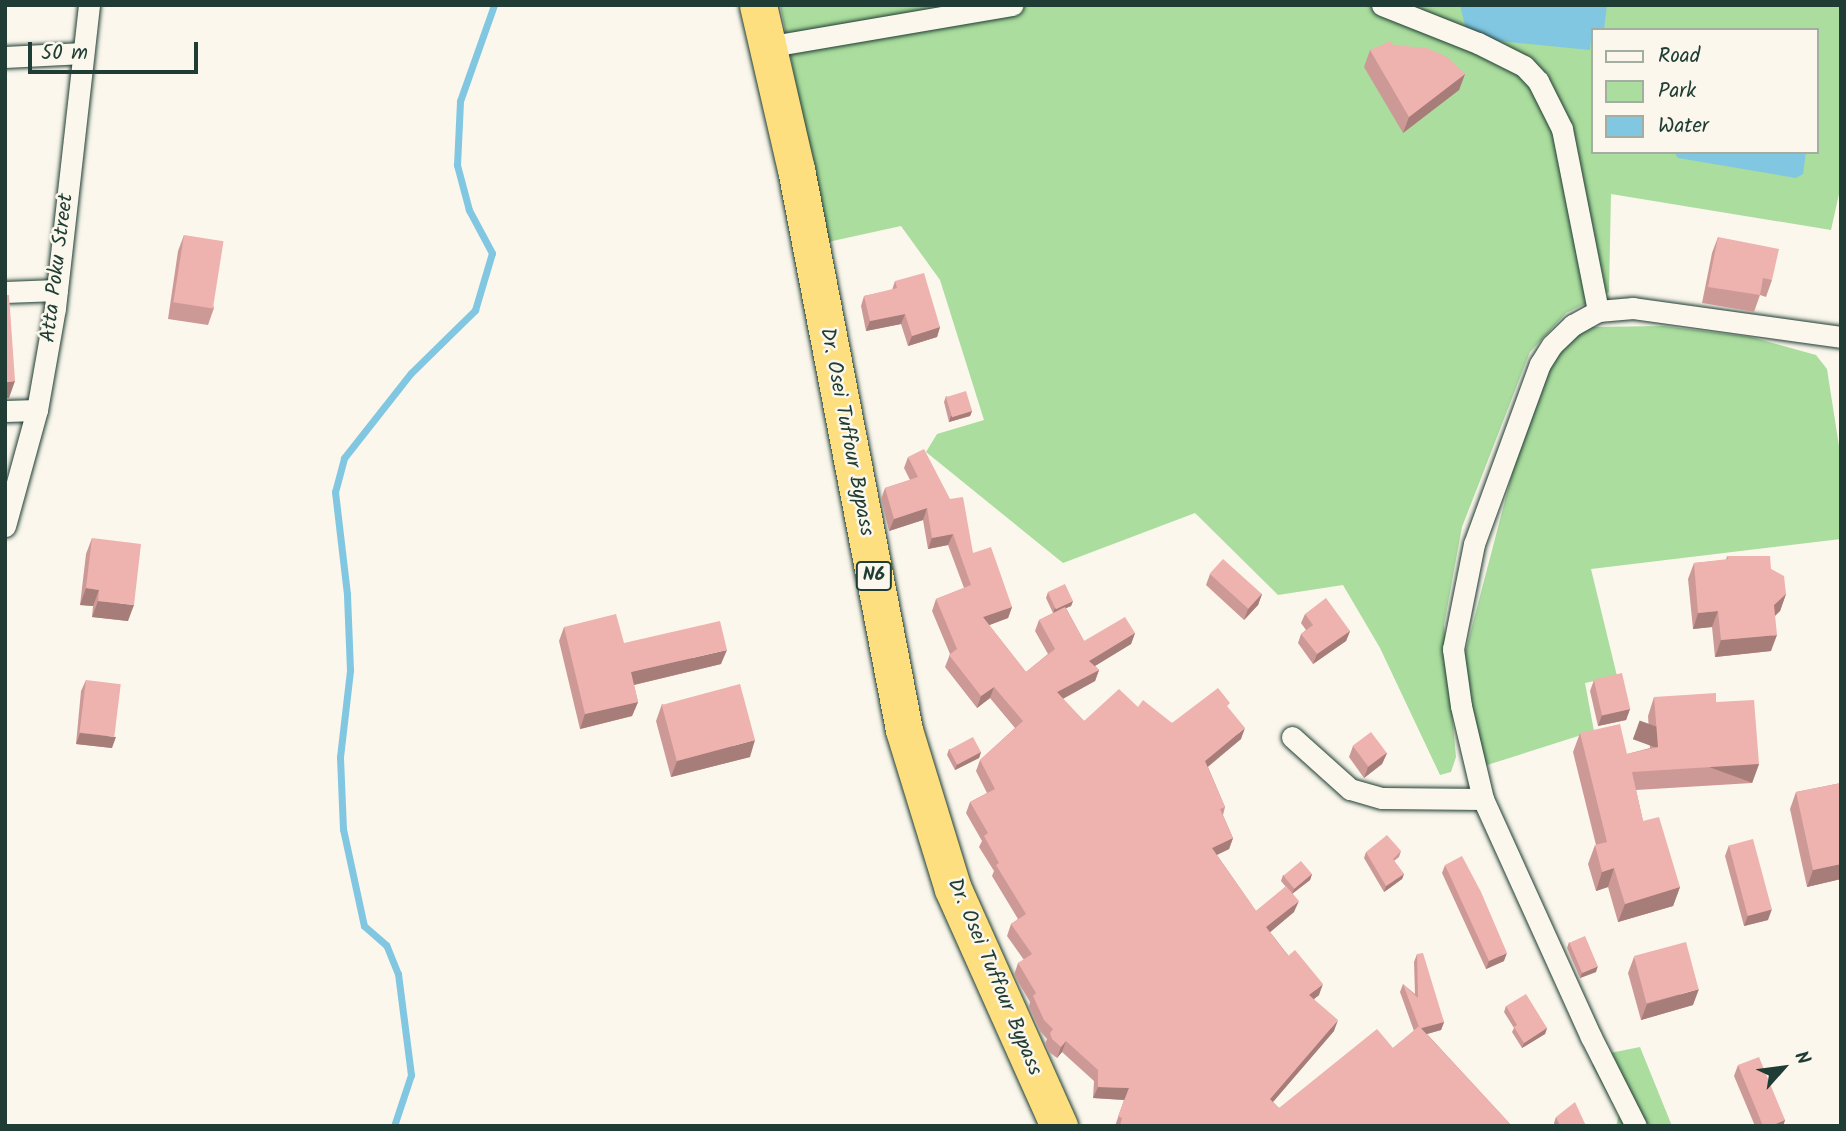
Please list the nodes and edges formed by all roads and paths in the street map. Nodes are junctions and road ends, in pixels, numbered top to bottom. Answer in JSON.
{"nodes":[{"id":1,"x":89,"y":5,"type":"edge"},
{"id":2,"x":758,"y":5,"type":"edge"},
{"id":3,"x":1012,"y":5,"type":"edge"},
{"id":4,"x":1382,"y":5,"type":"edge"},
{"id":5,"x":766,"y":47,"type":"junction"},
{"id":6,"x":83,"y":52,"type":"junction"},
{"id":7,"x":5,"y":57,"type":"edge"},
{"id":8,"x":57,"y":290,"type":"junction"},
{"id":9,"x":5,"y":292,"type":"edge"},
{"id":10,"x":1598,"y":311,"type":"junction"},
{"id":11,"x":1841,"y":337,"type":"edge"},
{"id":12,"x":37,"y":410,"type":"junction"},
{"id":13,"x":5,"y":411,"type":"edge"},
{"id":14,"x":5,"y":526,"type":"edge"},
{"id":15,"x":1292,"y":737,"type":"dead end"},
{"id":16,"x":1483,"y":799,"type":"junction"},
{"id":17,"x":1059,"y":1126,"type":"edge"},
{"id":18,"x":1636,"y":1126,"type":"edge"}],
"edges":[{"from":1,"to":6,"type":"street","name":"Atta Poku Street"},
{"from":2,"to":5,"type":"highway","name":"Dr. Osei Tuffour Bypass","number":"N6"},
{"from":3,"to":5,"type":"street"},
{"from":4,"to":10,"type":"street"},
{"from":5,"to":17,"type":"highway","name":"Dr. Osei Tuffour Bypass","number":"N6"},
{"from":6,"to":7,"type":"street"},
{"from":6,"to":8,"type":"street","name":"Atta Poku Street"},
{"from":8,"to":9,"type":"street"},
{"from":8,"to":12,"type":"street","name":"Atta Poku Street"},
{"from":10,"to":11,"type":"street"},
{"from":10,"to":16,"type":"street"},
{"from":12,"to":13,"type":"street"},
{"from":12,"to":14,"type":"street","name":"Atta Poku Street"},
{"from":15,"to":16,"type":"street"},
{"from":16,"to":18,"type":"street"}]}
